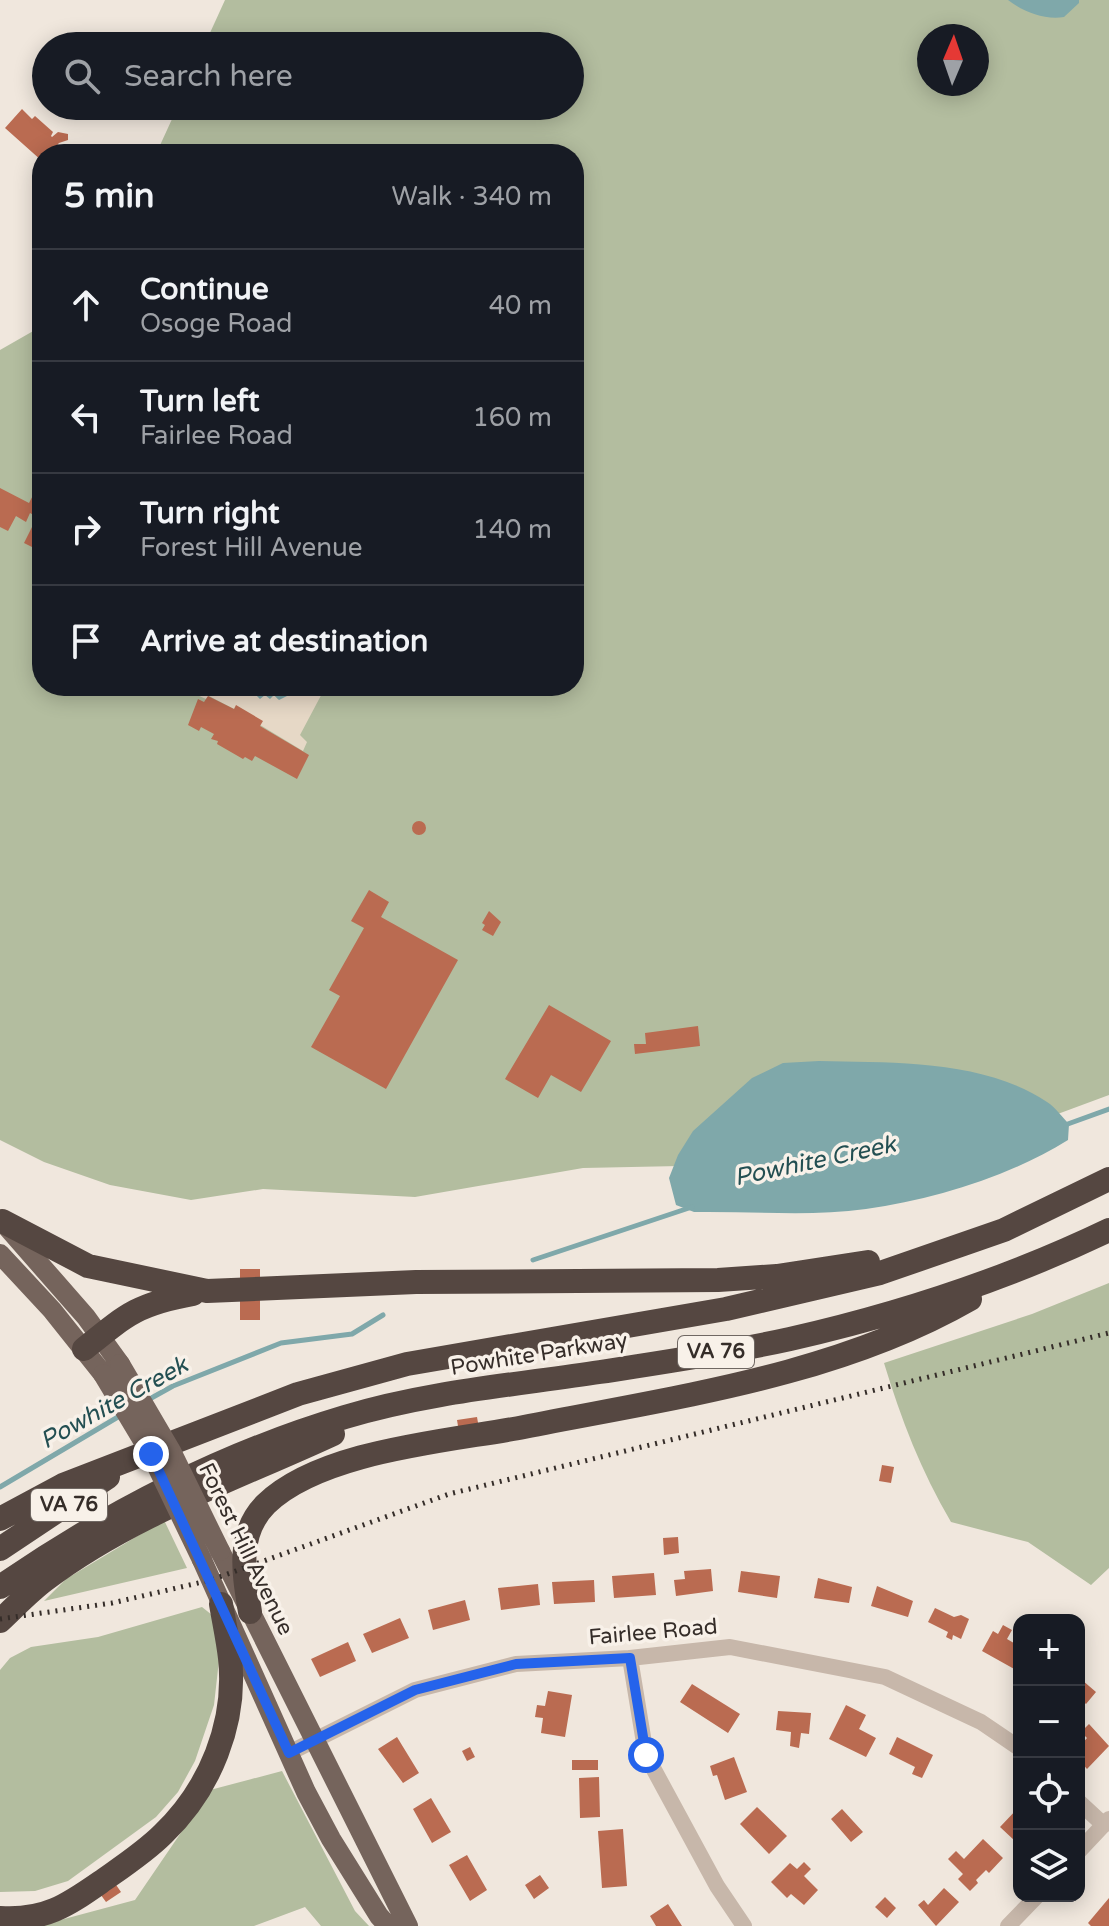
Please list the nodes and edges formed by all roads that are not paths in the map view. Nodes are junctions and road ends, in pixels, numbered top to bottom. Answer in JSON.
{"nodes":[{"id":1,"x":1109,"y":1179,"type":"edge"},
{"id":2,"x":1,"y":1220,"type":"edge"},
{"id":3,"x":1109,"y":1230,"type":"edge"},
{"id":4,"x":950,"y":1250,"type":"junction"},
{"id":5,"x":0,"y":1254,"type":"edge"},
{"id":6,"x":1024,"y":1268,"type":"junction"},
{"id":7,"x":207,"y":1291,"type":"junction"},
{"id":8,"x":92,"y":1342,"type":"junction"},
{"id":9,"x":400,"y":1402,"type":"junction"},
{"id":10,"x":136,"y":1456,"type":"junction"},
{"id":11,"x":0,"y":1519,"type":"edge"},
{"id":12,"x":0,"y":1549,"type":"edge"},
{"id":13,"x":211,"y":1556,"type":"junction"},
{"id":14,"x":0,"y":1587,"type":"edge"},
{"id":15,"x":221,"y":1604,"type":"junction"},
{"id":16,"x":250,"y":1612,"type":"junction"},
{"id":17,"x":0,"y":1621,"type":"edge"},
{"id":18,"x":630,"y":1658,"type":"junction"},
{"id":19,"x":314,"y":1741,"type":"junction"},
{"id":20,"x":1013,"y":1744,"type":"edge"},
{"id":21,"x":289,"y":1753,"type":"junction"},
{"id":22,"x":1085,"y":1806,"type":"edge"},
{"id":23,"x":1106,"y":1822,"type":"edge"},
{"id":24,"x":1085,"y":1845,"type":"edge"},
{"id":25,"x":1031,"y":1902,"type":"edge"},
{"id":26,"x":0,"y":1918,"type":"edge"},
{"id":27,"x":388,"y":1926,"type":"edge"},
{"id":28,"x":408,"y":1926,"type":"edge"},
{"id":29,"x":744,"y":1926,"type":"edge"},
{"id":30,"x":1008,"y":1926,"type":"edge"}],
"edges":[{"from":1,"to":4,"type":"highway","name":"Powhite Parkway","number":"VA 76"},
{"from":2,"to":7,"type":"highway"},
{"from":2,"to":8,"type":"main road","name":"Forest Hill Avenue"},
{"from":3,"to":6,"type":"highway","name":"Powhite Parkway","number":"VA 76"},
{"from":4,"to":7,"type":"highway"},
{"from":4,"to":10,"type":"highway","name":"Powhite Parkway","number":"VA 76"},
{"from":5,"to":8,"type":"main road","name":"Forest Hill Avenue"},
{"from":6,"to":9,"type":"highway","name":"Powhite Parkway","number":"VA 76"},
{"from":6,"to":16,"type":"highway"},
{"from":7,"to":8,"type":"highway"},
{"from":8,"to":13,"type":"main road","name":"Forest Hill Avenue","bridge":true},
{"from":9,"to":14,"type":"highway","name":"Powhite Parkway","number":"VA 76"},
{"from":9,"to":17,"type":"highway"},
{"from":10,"to":11,"type":"highway","name":"Powhite Parkway","number":"VA 76"},
{"from":10,"to":12,"type":"highway","number":"VA 76"},
{"from":13,"to":15,"type":"main road","name":"Forest Hill Avenue"},
{"from":13,"to":16,"type":"main road","name":"Forest Hill Avenue"},
{"from":15,"to":21,"type":"main road","name":"Forest Hill Avenue"},
{"from":15,"to":26,"type":"highway"},
{"from":16,"to":19,"type":"main road","name":"Forest Hill Avenue"},
{"from":18,"to":19,"type":"street","name":"Fairlee Road"},
{"from":18,"to":20,"type":"street","name":"Fairlee Road"},
{"from":18,"to":29,"type":"street"},
{"from":19,"to":21,"type":"street","name":"Fairlee Road"},
{"from":19,"to":28,"type":"main road","name":"Forest Hill Avenue"},
{"from":21,"to":27,"type":"main road","name":"Forest Hill Avenue"},
{"from":22,"to":23,"type":"street"},
{"from":23,"to":24,"type":"street"},
{"from":25,"to":30,"type":"street"}]}
